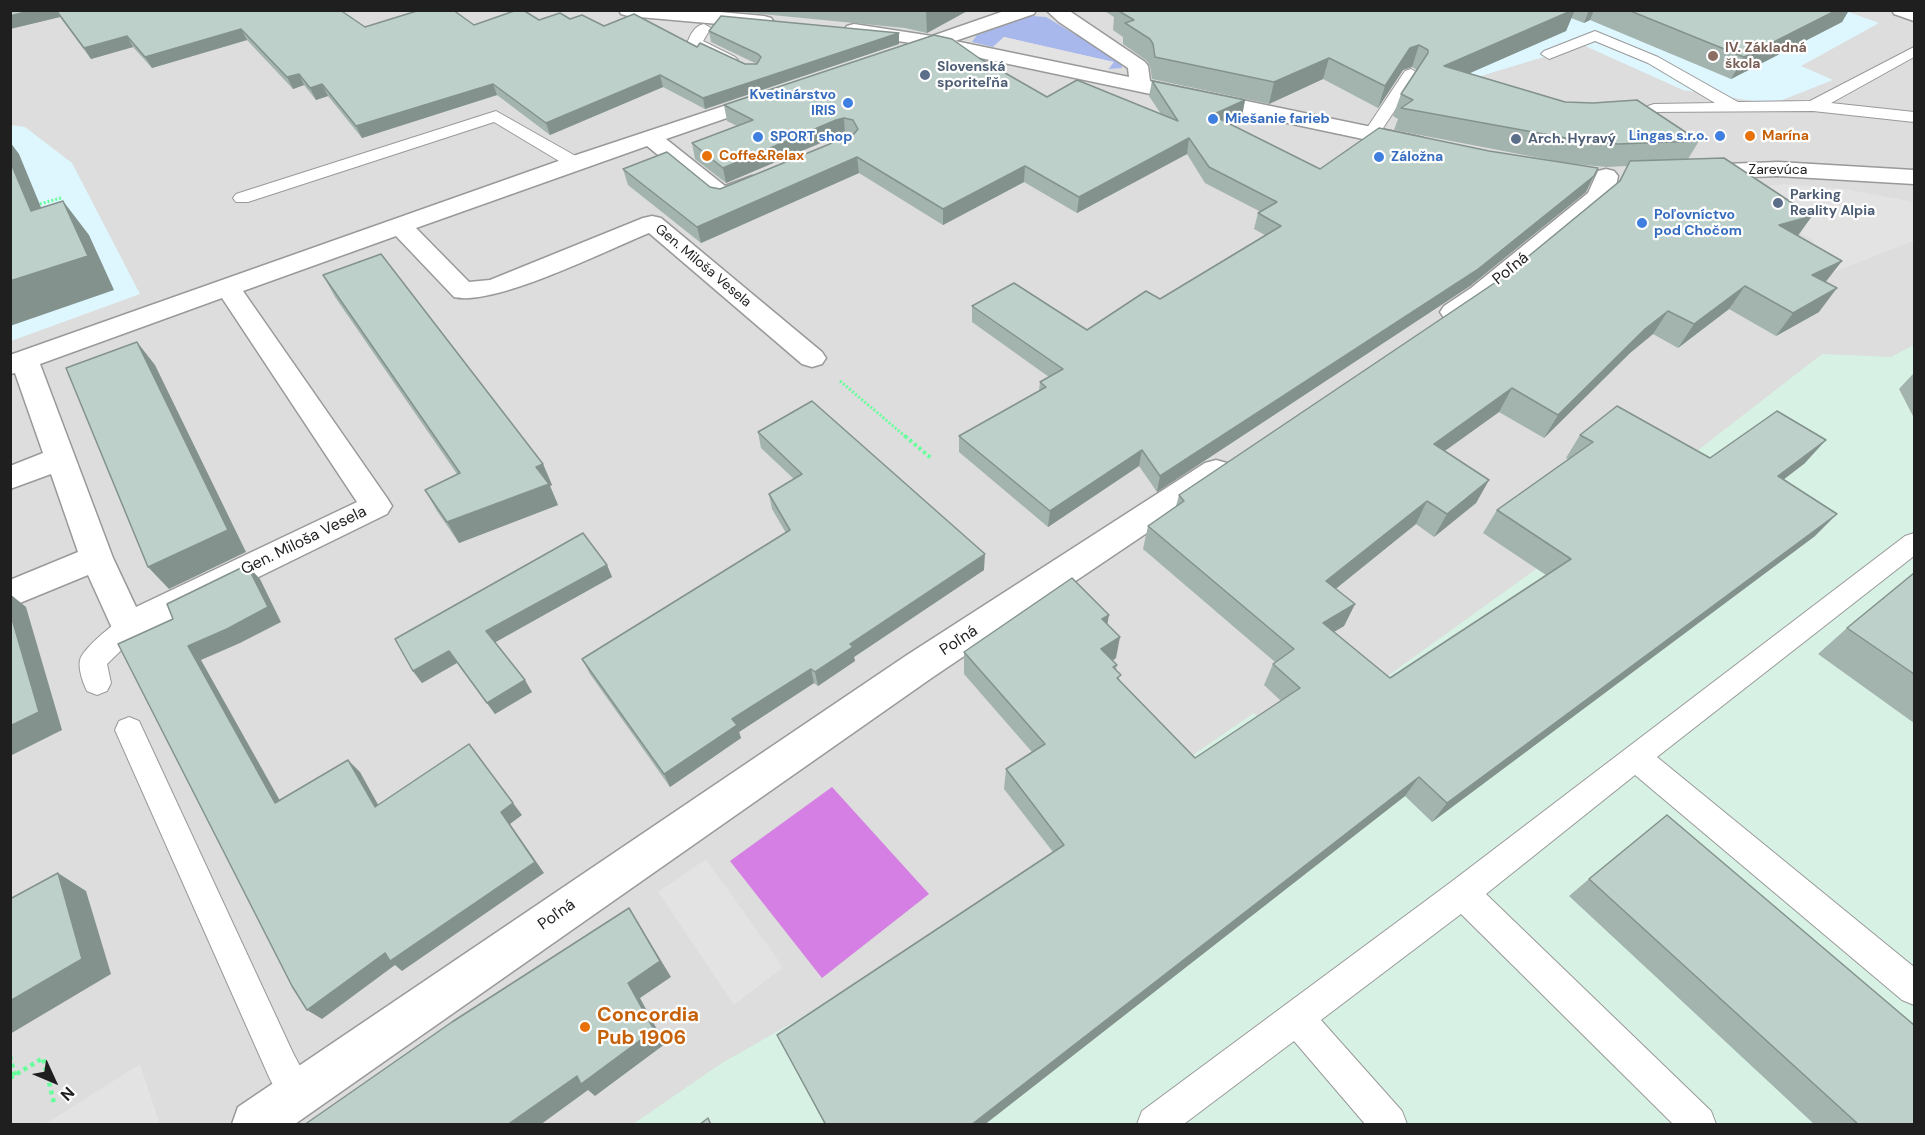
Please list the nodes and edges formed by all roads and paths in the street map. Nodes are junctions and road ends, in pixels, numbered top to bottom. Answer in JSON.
{"nodes":[{"id":1,"x":628,"y":10,"type":"edge"},
{"id":2,"x":1027,"y":10,"type":"edge"},
{"id":3,"x":1055,"y":10,"type":"edge"},
{"id":4,"x":1901,"y":10,"type":"edge"},
{"id":5,"x":1914,"y":15,"type":"edge"},
{"id":6,"x":788,"y":24,"type":"edge"},
{"id":7,"x":1575,"y":27,"type":"edge"},
{"id":8,"x":704,"y":28,"type":"dead end"},
{"id":9,"x":833,"y":28,"type":"edge"},
{"id":10,"x":1595,"y":36,"type":"junction"},
{"id":11,"x":933,"y":42,"type":"junction"},
{"id":12,"x":1914,"y":51,"type":"edge"},
{"id":13,"x":1549,"y":54,"type":"edge"},
{"id":14,"x":888,"y":56,"type":"edge"},
{"id":15,"x":746,"y":68,"type":"edge"},
{"id":16,"x":1411,"y":74,"type":"edge"},
{"id":17,"x":1140,"y":85,"type":"junction"},
{"id":18,"x":786,"y":91,"type":"edge"},
{"id":19,"x":1813,"y":106,"type":"junction"},
{"id":20,"x":1734,"y":107,"type":"junction"},
{"id":21,"x":1654,"y":109,"type":"edge"},
{"id":22,"x":1914,"y":117,"type":"edge"},
{"id":23,"x":1371,"y":134,"type":"junction"},
{"id":24,"x":651,"y":138,"type":"junction"},
{"id":25,"x":1438,"y":148,"type":"edge"},
{"id":26,"x":575,"y":163,"type":"junction"},
{"id":27,"x":775,"y":174,"type":"edge"},
{"id":28,"x":1676,"y":174,"type":"edge"},
{"id":29,"x":1607,"y":175,"type":"edge"},
{"id":30,"x":1914,"y":177,"type":"edge"},
{"id":31,"x":61,"y":198,"type":"dead end"},
{"id":32,"x":242,"y":198,"type":"dead end"},
{"id":33,"x":31,"y":207,"type":"edge"},
{"id":34,"x":400,"y":226,"type":"junction"},
{"id":35,"x":228,"y":287,"type":"junction"},
{"id":36,"x":1424,"y":332,"type":"edge"},
{"id":37,"x":812,"y":358,"type":"joint"},
{"id":38,"x":17,"y":363,"type":"edge"},
{"id":39,"x":1239,"y":456,"type":"edge"},
{"id":40,"x":60,"y":458,"type":"junction"},
{"id":41,"x":931,"y":458,"type":"dead end"},
{"id":42,"x":10,"y":478,"type":"edge"},
{"id":43,"x":1914,"y":543,"type":"edge"},
{"id":44,"x":97,"y":558,"type":"junction"},
{"id":45,"x":10,"y":594,"type":"edge"},
{"id":46,"x":128,"y":627,"type":"junction"},
{"id":47,"x":97,"y":683,"type":"dead end"},
{"id":48,"x":129,"y":730,"type":"dead end"},
{"id":49,"x":1635,"y":757,"type":"junction"},
{"id":50,"x":1462,"y":893,"type":"junction"},
{"id":51,"x":1914,"y":988,"type":"edge"},
{"id":52,"x":1296,"y":1017,"type":"junction"},
{"id":53,"x":10,"y":1056,"type":"edge"},
{"id":54,"x":13,"y":1077,"type":"edge"},
{"id":55,"x":297,"y":1094,"type":"junction"},
{"id":56,"x":54,"y":1103,"type":"dead end"},
{"id":57,"x":255,"y":1125,"type":"edge"},
{"id":58,"x":1155,"y":1125,"type":"edge"},
{"id":59,"x":1389,"y":1125,"type":"edge"},
{"id":60,"x":1698,"y":1125,"type":"edge"}],
"edges":[{"from":1,"to":6,"type":"street"},
{"from":2,"to":11,"type":"street"},
{"from":3,"to":17,"type":"street"},
{"from":4,"to":5,"type":"street"},
{"from":7,"to":10,"type":"lane"},
{"from":8,"to":15,"type":"lane"},
{"from":9,"to":11,"type":"street"},
{"from":10,"to":13,"type":"lane"},
{"from":10,"to":20,"type":"lane"},
{"from":11,"to":14,"type":"street"},
{"from":11,"to":17,"type":"street"},
{"from":12,"to":19,"type":"lane"},
{"from":16,"to":23,"type":"lane"},
{"from":17,"to":23,"type":"street"},
{"from":18,"to":24,"type":"street"},
{"from":19,"to":20,"type":"lane"},
{"from":19,"to":22,"type":"lane"},
{"from":20,"to":21,"type":"lane"},
{"from":23,"to":25,"type":"street"},
{"from":24,"to":26,"type":"street"},
{"from":24,"to":27,"type":"street"},
{"from":26,"to":32,"type":"lane"},
{"from":26,"to":34,"type":"street"},
{"from":28,"to":30,"type":"street","name":"Zarevúca"},
{"from":29,"to":36,"type":"street","name":"Poľná"},
{"from":31,"to":33,"type":"path"},
{"from":34,"to":35,"type":"street"},
{"from":34,"to":37,"type":"street","name":"Gen. Miloša Vesela"},
{"from":35,"to":38,"type":"street"},
{"from":35,"to":46,"type":"street","name":"Gen. Miloša Vesela"},
{"from":37,"to":41,"type":"path"},
{"from":38,"to":40,"type":"street"},
{"from":39,"to":55,"type":"street","name":"Poľná"},
{"from":40,"to":42,"type":"street"},
{"from":40,"to":44,"type":"street"},
{"from":43,"to":49,"type":"lane"},
{"from":44,"to":45,"type":"street"},
{"from":44,"to":46,"type":"street"},
{"from":46,"to":47,"type":"lane"},
{"from":48,"to":55,"type":"lane"},
{"from":49,"to":50,"type":"lane"},
{"from":49,"to":51,"type":"lane"},
{"from":50,"to":52,"type":"lane"},
{"from":50,"to":60,"type":"lane"},
{"from":52,"to":58,"type":"lane"},
{"from":52,"to":59,"type":"lane"},
{"from":53,"to":54,"type":"path"},
{"from":54,"to":56,"type":"path"},
{"from":55,"to":57,"type":"street","name":"Poľná"}]}
